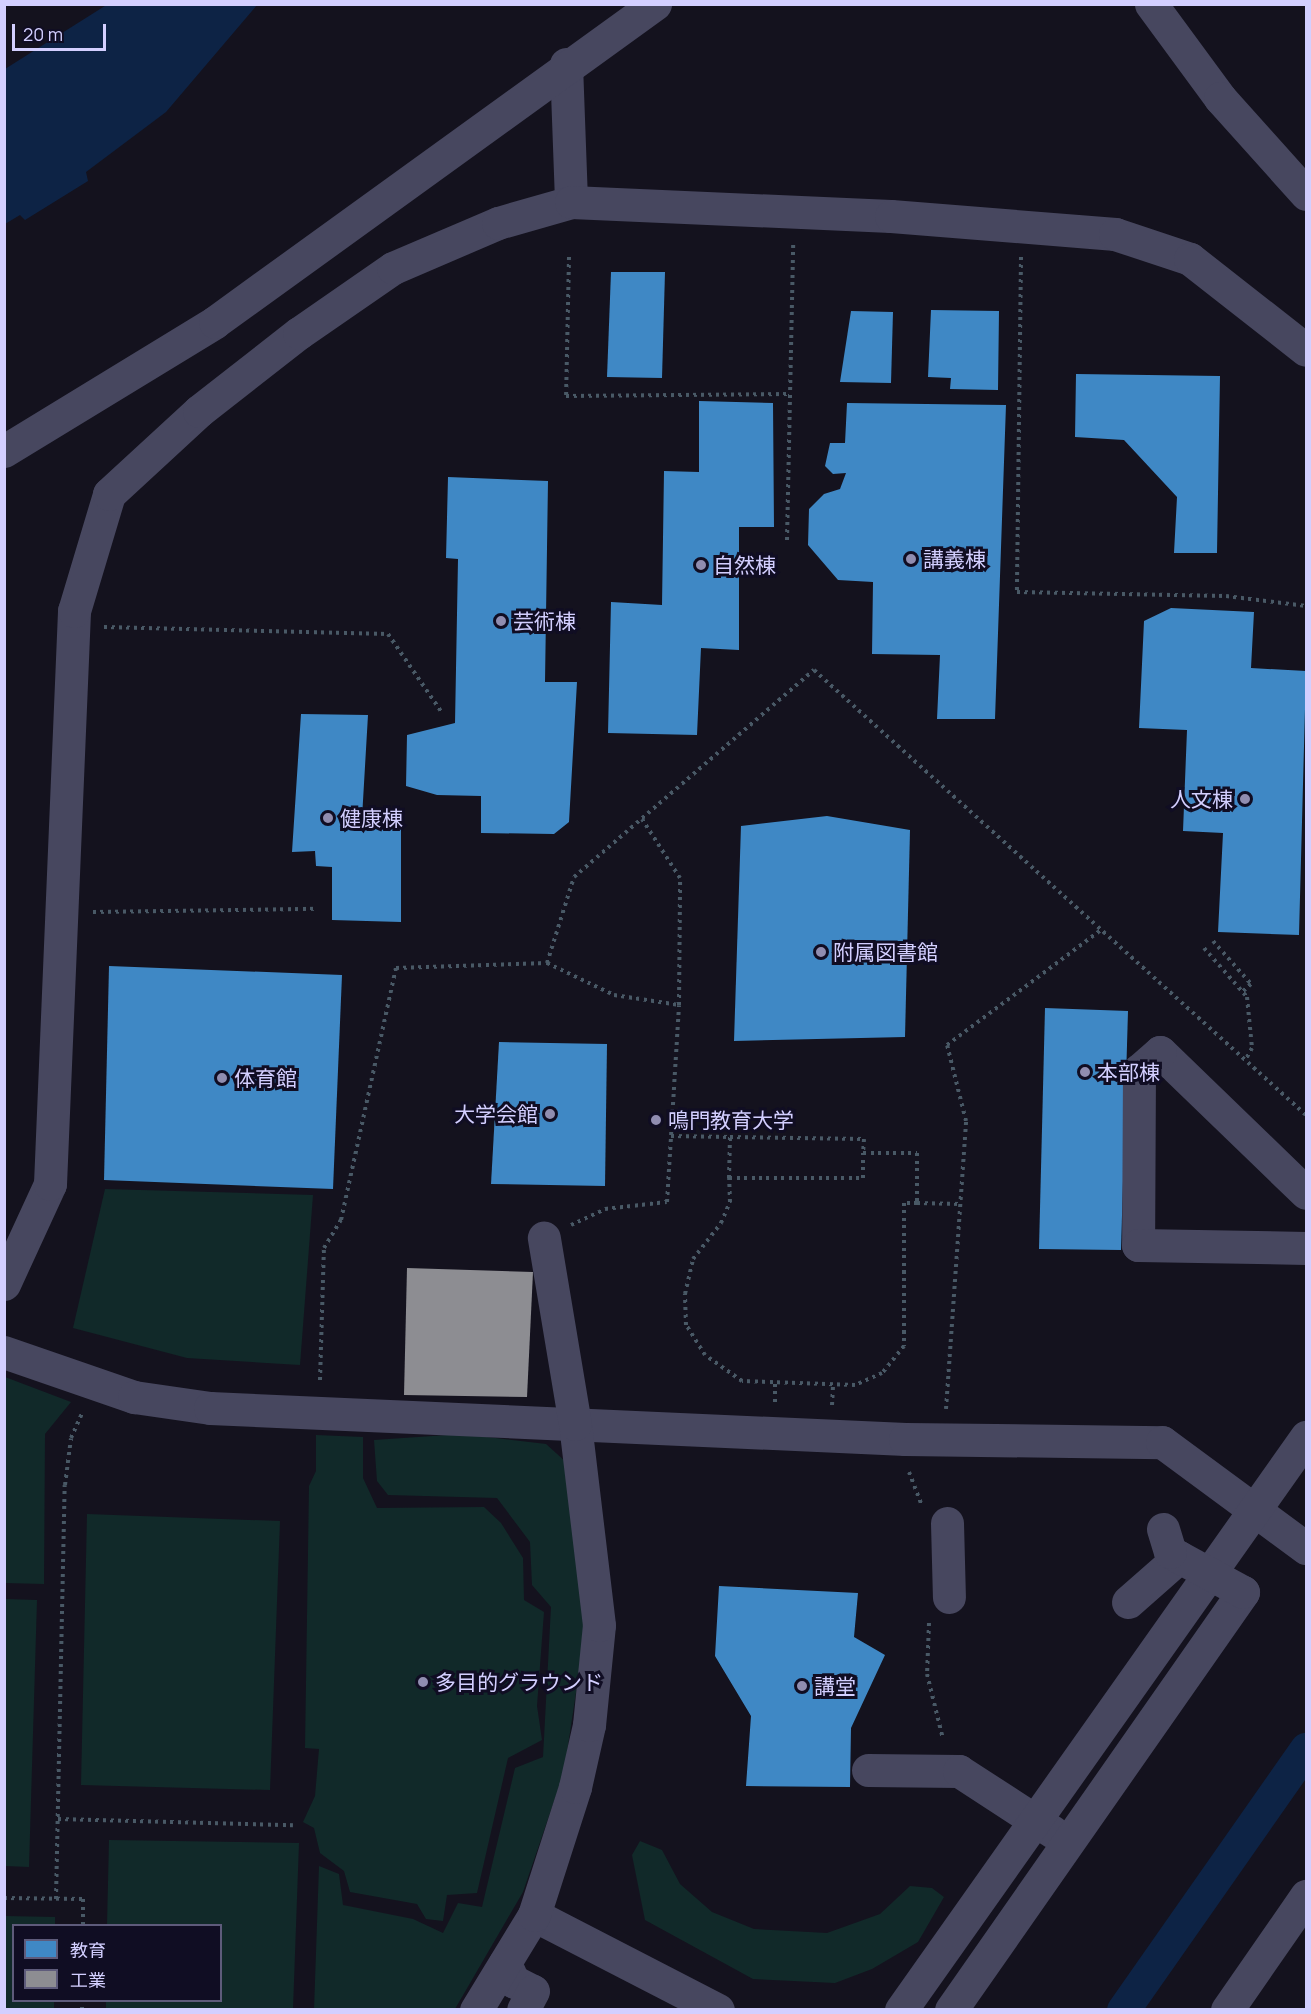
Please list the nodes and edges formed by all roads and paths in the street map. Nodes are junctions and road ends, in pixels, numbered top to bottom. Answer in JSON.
{"nodes":[{"id":1,"x":655,"y":4,"type":"edge"},
{"id":2,"x":1151,"y":4,"type":"edge"},
{"id":3,"x":566,"y":64,"type":"junction"},
{"id":4,"x":1306,"y":194,"type":"edge"},
{"id":5,"x":571,"y":202,"type":"junction"},
{"id":6,"x":794,"y":212,"type":"junction"},
{"id":7,"x":1021,"y":226,"type":"junction"},
{"id":8,"x":569,"y":257,"type":"dead end"},
{"id":9,"x":1306,"y":350,"type":"edge"},
{"id":10,"x":790,"y":394,"type":"junction"},
{"id":11,"x":4,"y":451,"type":"edge"},
{"id":12,"x":786,"y":540,"type":"dead end"},
{"id":13,"x":1306,"y":606,"type":"edge"},
{"id":14,"x":73,"y":627,"type":"junction"},
{"id":15,"x":442,"y":713,"type":"dead end"},
{"id":16,"x":642,"y":819,"type":"junction"},
{"id":17,"x":318,"y":909,"type":"dead end"},
{"id":18,"x":60,"y":912,"type":"junction"},
{"id":19,"x":1102,"y":929,"type":"junction"},
{"id":20,"x":1213,"y":941,"type":"dead end"},
{"id":21,"x":1204,"y":948,"type":"dead end"},
{"id":22,"x":547,"y":963,"type":"junction"},
{"id":23,"x":1242,"y":992,"type":"junction"},
{"id":24,"x":679,"y":1005,"type":"junction"},
{"id":25,"x":1246,"y":1059,"type":"junction"},
{"id":26,"x":1306,"y":1115,"type":"edge"},
{"id":27,"x":671,"y":1136,"type":"junction"},
{"id":28,"x":730,"y":1137,"type":"junction"},
{"id":29,"x":863,"y":1153,"type":"junction"},
{"id":30,"x":729,"y":1178,"type":"junction"},
{"id":31,"x":1306,"y":1193,"type":"edge"},
{"id":32,"x":917,"y":1203,"type":"junction"},
{"id":33,"x":960,"y":1204,"type":"junction"},
{"id":34,"x":544,"y":1238,"type":"joint"},
{"id":35,"x":1306,"y":1248,"type":"edge"},
{"id":36,"x":4,"y":1284,"type":"edge"},
{"id":37,"x":4,"y":1352,"type":"edge"},
{"id":38,"x":97,"y":1387,"type":"junction"},
{"id":39,"x":319,"y":1413,"type":"junction"},
{"id":40,"x":575,"y":1424,"type":"junction"},
{"id":41,"x":1306,"y":1437,"type":"edge"},
{"id":42,"x":944,"y":1440,"type":"junction"},
{"id":43,"x":1256,"y":1512,"type":"junction"},
{"id":44,"x":947,"y":1523,"type":"dead end"},
{"id":45,"x":1163,"y":1528,"type":"dead end"},
{"id":46,"x":1306,"y":1548,"type":"edge"},
{"id":47,"x":1179,"y":1557,"type":"junction"},
{"id":48,"x":1209,"y":1576,"type":"junction"},
{"id":49,"x":949,"y":1597,"type":"dead end"},
{"id":50,"x":1128,"y":1602,"type":"dead end"},
{"id":51,"x":868,"y":1770,"type":"dead end"},
{"id":52,"x":57,"y":1819,"type":"junction"},
{"id":53,"x":1033,"y":1821,"type":"junction"},
{"id":54,"x":293,"y":1825,"type":"dead end"},
{"id":55,"x":1068,"y":1842,"type":"junction"},
{"id":56,"x":1306,"y":1896,"type":"edge"},
{"id":57,"x":4,"y":1898,"type":"edge"},
{"id":58,"x":56,"y":1899,"type":"junction"},
{"id":59,"x":534,"y":1915,"type":"junction"},
{"id":60,"x":83,"y":1924,"type":"edge"},
{"id":61,"x":505,"y":1963,"type":"junction"},
{"id":62,"x":476,"y":2010,"type":"edge"},
{"id":63,"x":523,"y":2010,"type":"edge"},
{"id":64,"x":718,"y":2010,"type":"edge"},
{"id":65,"x":901,"y":2010,"type":"edge"},
{"id":66,"x":951,"y":2010,"type":"edge"},
{"id":67,"x":1227,"y":2010,"type":"edge"}],
"edges":[{"from":1,"to":3,"type":"street"},
{"from":2,"to":4,"type":"street"},
{"from":3,"to":5,"type":"street"},
{"from":3,"to":11,"type":"street"},
{"from":5,"to":6,"type":"street"},
{"from":5,"to":14,"type":"street"},
{"from":6,"to":7,"type":"street"},
{"from":6,"to":10,"type":"path"},
{"from":7,"to":9,"type":"street"},
{"from":7,"to":13,"type":"path"},
{"from":8,"to":10,"type":"path"},
{"from":10,"to":12,"type":"path"},
{"from":14,"to":15,"type":"path"},
{"from":14,"to":18,"type":"street"},
{"from":16,"to":19,"type":"path"},
{"from":16,"to":22,"type":"path"},
{"from":16,"to":24,"type":"path"},
{"from":17,"to":18,"type":"path"},
{"from":18,"to":36,"type":"street"},
{"from":19,"to":25,"type":"path"},
{"from":19,"to":33,"type":"path"},
{"from":20,"to":23,"type":"path"},
{"from":21,"to":23,"type":"path"},
{"from":22,"to":24,"type":"path"},
{"from":22,"to":39,"type":"path"},
{"from":23,"to":25,"type":"path"},
{"from":24,"to":27,"type":"path"},
{"from":25,"to":26,"type":"path"},
{"from":27,"to":28,"type":"path"},
{"from":27,"to":34,"type":"path"},
{"from":28,"to":29,"type":"path"},
{"from":28,"to":30,"type":"path"},
{"from":29,"to":30,"type":"path"},
{"from":29,"to":32,"type":"path"},
{"from":30,"to":32,"type":"path"},
{"from":31,"to":35,"type":"street"},
{"from":32,"to":33,"type":"path"},
{"from":33,"to":42,"type":"path"},
{"from":34,"to":40,"type":"street"},
{"from":37,"to":38,"type":"street"},
{"from":38,"to":39,"type":"street"},
{"from":38,"to":52,"type":"path"},
{"from":39,"to":40,"type":"street"},
{"from":40,"to":42,"type":"street"},
{"from":40,"to":59,"type":"street"},
{"from":41,"to":43,"type":"street"},
{"from":42,"to":43,"type":"street"},
{"from":43,"to":46,"type":"street"},
{"from":43,"to":48,"type":"street"},
{"from":44,"to":49,"type":"street"},
{"from":45,"to":47,"type":"street"},
{"from":47,"to":48,"type":"street"},
{"from":47,"to":50,"type":"street"},
{"from":48,"to":53,"type":"street"},
{"from":48,"to":55,"type":"street"},
{"from":51,"to":53,"type":"street"},
{"from":52,"to":54,"type":"path"},
{"from":52,"to":58,"type":"path"},
{"from":53,"to":55,"type":"street"},
{"from":53,"to":65,"type":"street"},
{"from":55,"to":66,"type":"street"},
{"from":56,"to":67,"type":"street"},
{"from":57,"to":58,"type":"path"},
{"from":58,"to":60,"type":"path"},
{"from":59,"to":61,"type":"street"},
{"from":59,"to":64,"type":"street"},
{"from":61,"to":62,"type":"street"},
{"from":61,"to":63,"type":"street"}]}
